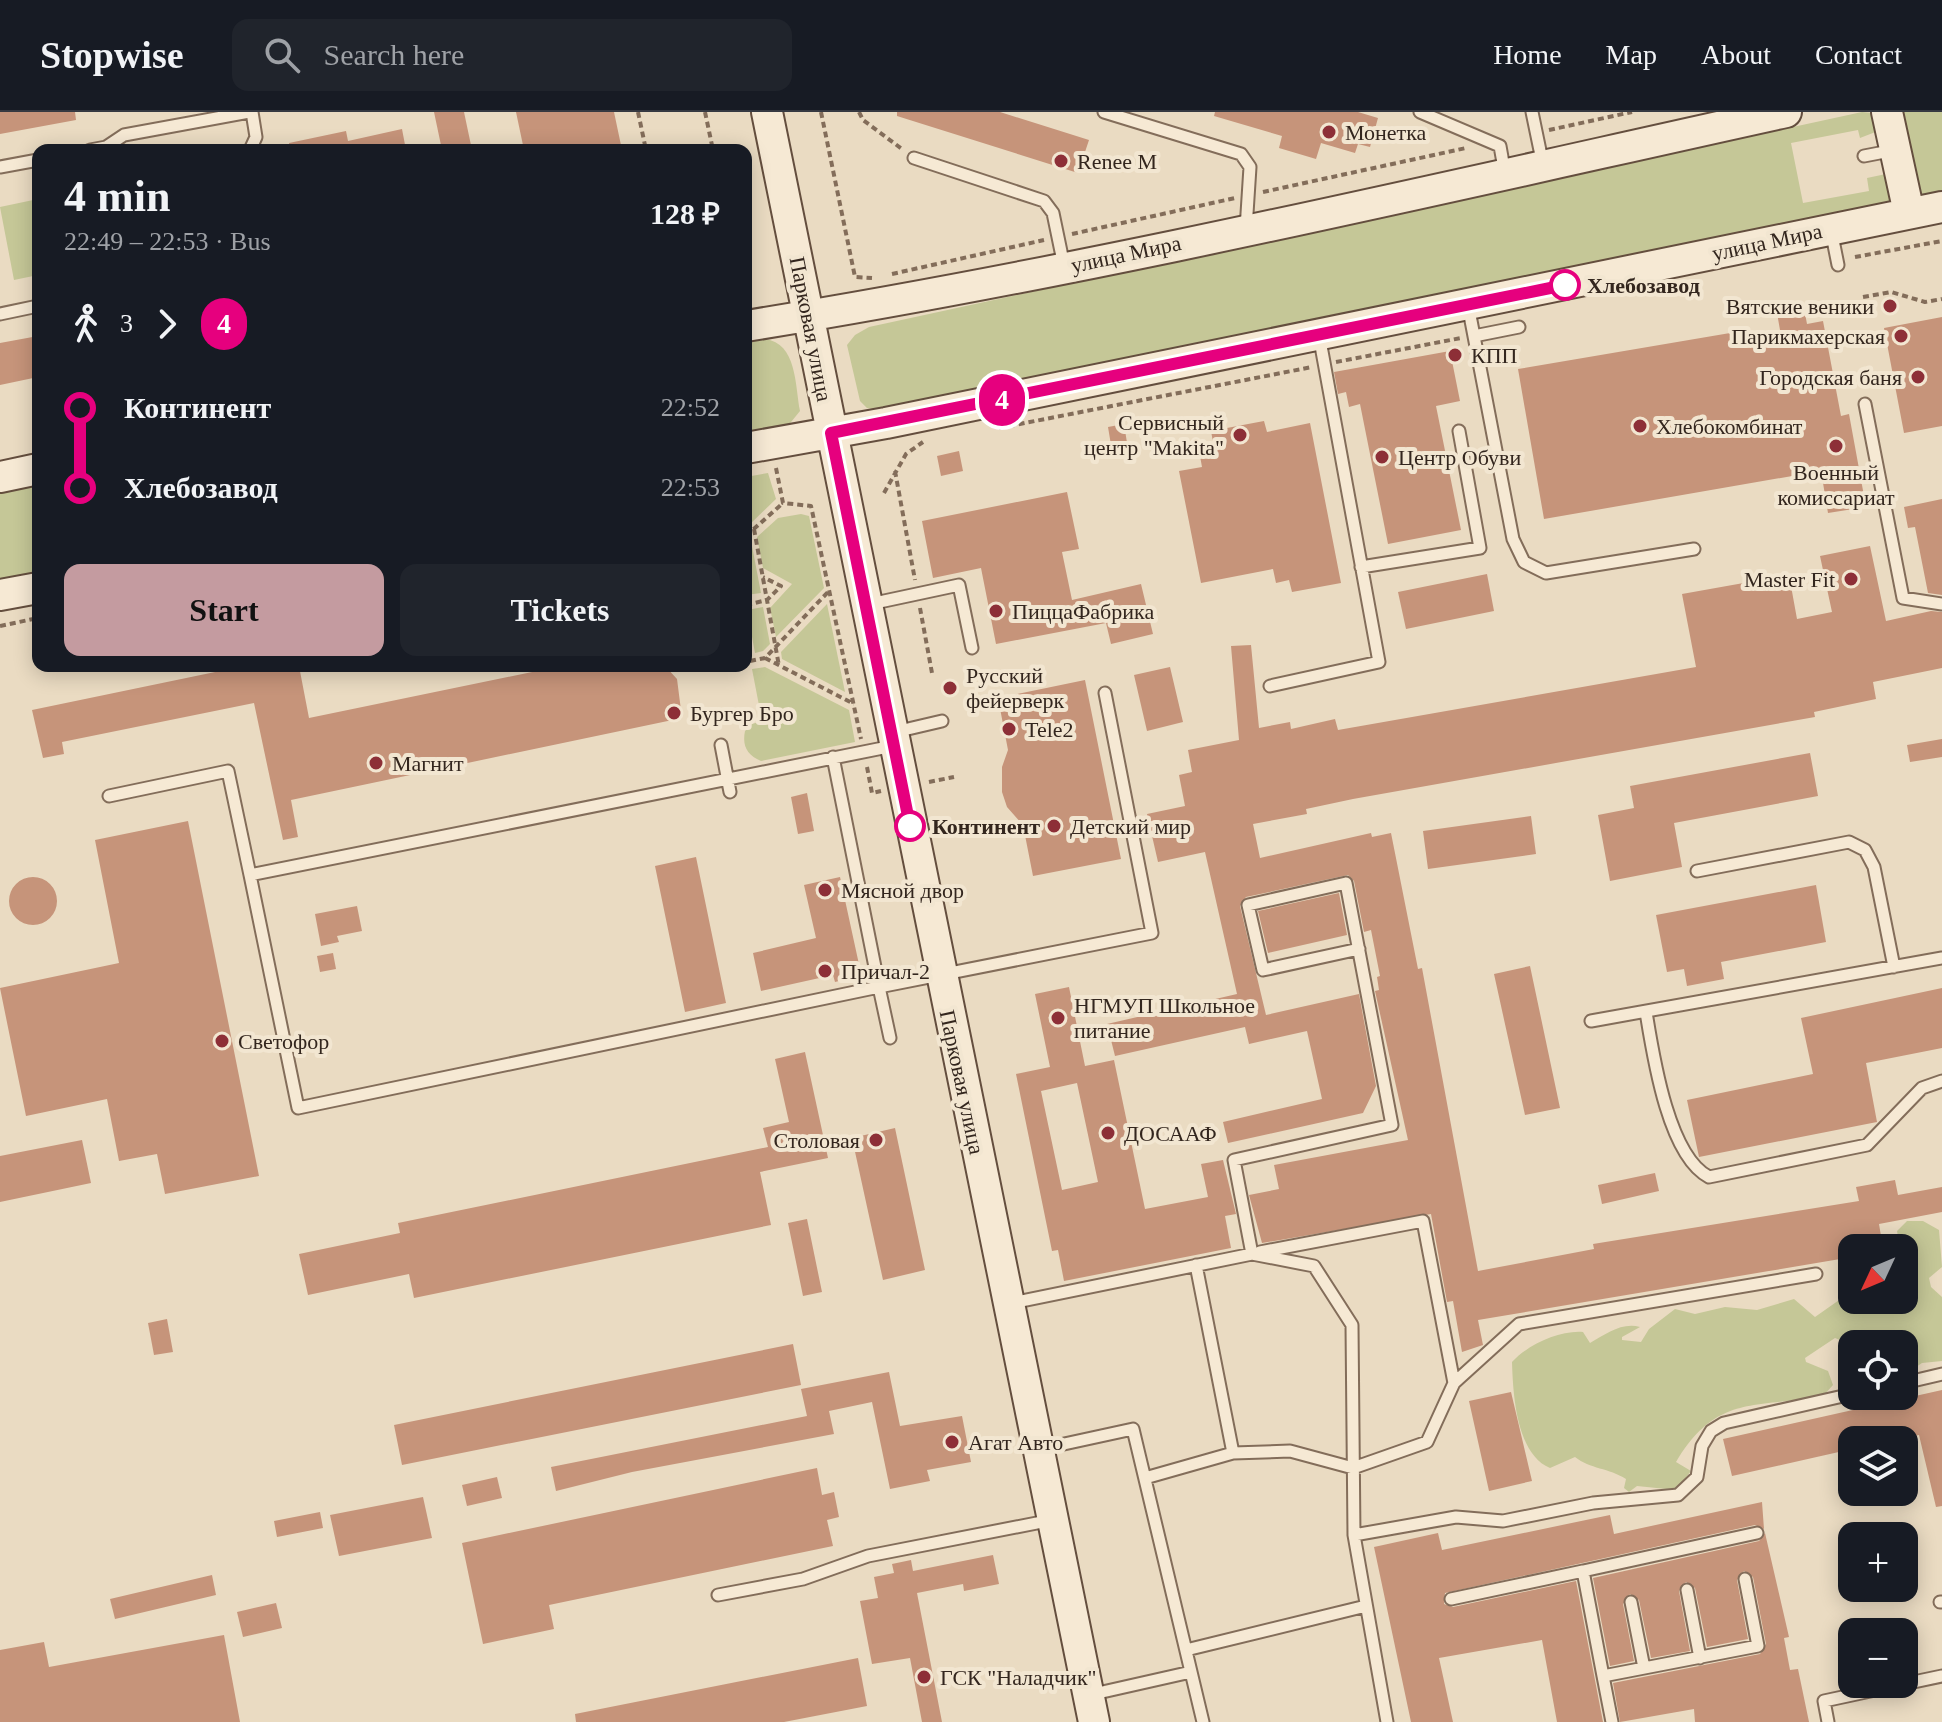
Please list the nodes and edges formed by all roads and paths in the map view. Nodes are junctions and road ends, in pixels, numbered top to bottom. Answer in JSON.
{"nodes":[{"id":1,"x":250,"y":112,"type":"edge"},
{"id":2,"x":638,"y":112,"type":"edge"},
{"id":3,"x":705,"y":112,"type":"edge"},
{"id":4,"x":767,"y":112,"type":"edge"},
{"id":5,"x":821,"y":112,"type":"edge"},
{"id":6,"x":859,"y":112,"type":"edge"},
{"id":7,"x":1104,"y":112,"type":"edge"},
{"id":8,"x":1420,"y":112,"type":"edge"},
{"id":9,"x":1532,"y":112,"type":"edge"},
{"id":10,"x":1786,"y":112,"type":"edge"},
{"id":11,"x":1887,"y":112,"type":"edge"},
{"id":12,"x":110,"y":144,"type":"edge"},
{"id":13,"x":253,"y":144,"type":"edge"},
{"id":14,"x":645,"y":144,"type":"edge"},
{"id":15,"x":712,"y":144,"type":"edge"},
{"id":16,"x":1896,"y":150,"type":"junction"},
{"id":17,"x":1864,"y":156,"type":"dead end"},
{"id":18,"x":914,"y":158,"type":"joint"},
{"id":19,"x":32,"y":161,"type":"edge"},
{"id":20,"x":1543,"y":165,"type":"junction"},
{"id":21,"x":0,"y":167,"type":"edge"},
{"id":22,"x":1505,"y":174,"type":"junction"},
{"id":23,"x":1942,"y":207,"type":"edge"},
{"id":24,"x":1909,"y":213,"type":"junction"},
{"id":25,"x":1246,"y":229,"type":"junction"},
{"id":26,"x":1831,"y":229,"type":"junction"},
{"id":27,"x":1942,"y":241,"type":"edge"},
{"id":28,"x":1855,"y":257,"type":"dead end"},
{"id":29,"x":1838,"y":265,"type":"dead end"},
{"id":30,"x":1064,"y":267,"type":"junction"},
{"id":31,"x":855,"y":277,"type":"dead end"},
{"id":32,"x":1863,"y":297,"type":"dead end"},
{"id":33,"x":1942,"y":299,"type":"edge"},
{"id":34,"x":1468,"y":305,"type":"junction"},
{"id":35,"x":32,"y":307,"type":"edge"},
{"id":36,"x":0,"y":314,"type":"edge"},
{"id":37,"x":808,"y":316,"type":"junction"},
{"id":38,"x":752,"y":325,"type":"edge"},
{"id":39,"x":1519,"y":327,"type":"dead end"},
{"id":40,"x":1319,"y":335,"type":"junction"},
{"id":41,"x":1474,"y":336,"type":"junction"},
{"id":42,"x":1325,"y":365,"type":"junction"},
{"id":43,"x":1865,"y":404,"type":"dead end"},
{"id":44,"x":985,"y":430,"type":"dead end"},
{"id":45,"x":1459,"y":431,"type":"dead end"},
{"id":46,"x":831,"y":433,"type":"junction"},
{"id":47,"x":923,"y":442,"type":"dead end"},
{"id":48,"x":752,"y":447,"type":"edge"},
{"id":49,"x":776,"y":466,"type":"dead end"},
{"id":50,"x":895,"y":469,"type":"junction"},
{"id":51,"x":32,"y":470,"type":"edge"},
{"id":52,"x":0,"y":477,"type":"edge"},
{"id":53,"x":884,"y":493,"type":"dead end"},
{"id":54,"x":783,"y":503,"type":"junction"},
{"id":55,"x":754,"y":529,"type":"joint"},
{"id":56,"x":1694,"y":549,"type":"dead end"},
{"id":57,"x":1361,"y":567,"type":"junction"},
{"id":58,"x":763,"y":577,"type":"junction"},
{"id":59,"x":32,"y":589,"type":"edge"},
{"id":60,"x":829,"y":591,"type":"junction"},
{"id":61,"x":918,"y":594,"type":"junction"},
{"id":62,"x":0,"y":595,"type":"edge"},
{"id":63,"x":767,"y":600,"type":"junction"},
{"id":64,"x":752,"y":604,"type":"edge"},
{"id":65,"x":1942,"y":604,"type":"edge"},
{"id":66,"x":866,"y":605,"type":"junction"},
{"id":67,"x":32,"y":619,"type":"edge"},
{"id":68,"x":0,"y":626,"type":"edge"},
{"id":69,"x":776,"y":647,"type":"junction"},
{"id":70,"x":972,"y":648,"type":"dead end"},
{"id":71,"x":765,"y":658,"type":"junction"},
{"id":72,"x":752,"y":661,"type":"edge"},
{"id":73,"x":779,"y":666,"type":"junction"},
{"id":74,"x":932,"y":673,"type":"dead end"},
{"id":75,"x":1270,"y":686,"type":"dead end"},
{"id":76,"x":1105,"y":693,"type":"dead end"},
{"id":77,"x":854,"y":704,"type":"junction"},
{"id":78,"x":942,"y":721,"type":"dead end"},
{"id":79,"x":892,"y":739,"type":"junction"},
{"id":80,"x":721,"y":745,"type":"dead end"},
{"id":81,"x":863,"y":751,"type":"junction"},
{"id":82,"x":833,"y":757,"type":"junction"},
{"id":83,"x":954,"y":777,"type":"dead end"},
{"id":84,"x":728,"y":778,"type":"junction"},
{"id":85,"x":902,"y":787,"type":"junction"},
{"id":86,"x":730,"y":792,"type":"dead end"},
{"id":87,"x":109,"y":796,"type":"dead end"},
{"id":88,"x":1697,"y":871,"type":"dead end"},
{"id":89,"x":250,"y":875,"type":"junction"},
{"id":90,"x":1359,"y":949,"type":"junction"},
{"id":91,"x":1942,"y":958,"type":"edge"},
{"id":92,"x":1894,"y":967,"type":"junction"},
{"id":93,"x":940,"y":975,"type":"junction"},
{"id":94,"x":879,"y":987,"type":"junction"},
{"id":95,"x":1646,"y":1012,"type":"junction"},
{"id":96,"x":1591,"y":1021,"type":"dead end"},
{"id":97,"x":890,"y":1038,"type":"dead end"},
{"id":98,"x":1942,"y":1081,"type":"edge"},
{"id":99,"x":1252,"y":1254,"type":"junction"},
{"id":100,"x":1196,"y":1265,"type":"junction"},
{"id":101,"x":1816,"y":1274,"type":"dead end"},
{"id":102,"x":1008,"y":1304,"type":"junction"},
{"id":103,"x":1942,"y":1374,"type":"edge"},
{"id":104,"x":1918,"y":1380,"type":"edge"},
{"id":105,"x":1454,"y":1383,"type":"junction"},
{"id":106,"x":1838,"y":1397,"type":"edge"},
{"id":107,"x":1038,"y":1450,"type":"junction"},
{"id":108,"x":1233,"y":1453,"type":"junction"},
{"id":109,"x":1353,"y":1468,"type":"junction"},
{"id":110,"x":1145,"y":1478,"type":"junction"},
{"id":111,"x":1052,"y":1520,"type":"junction"},
{"id":112,"x":1757,"y":1533,"type":"dead end"},
{"id":113,"x":1354,"y":1535,"type":"junction"},
{"id":114,"x":1583,"y":1571,"type":"junction"},
{"id":115,"x":1745,"y":1579,"type":"dead end"},
{"id":116,"x":1687,"y":1590,"type":"dead end"},
{"id":117,"x":718,"y":1595,"type":"dead end"},
{"id":118,"x":1451,"y":1599,"type":"dead end"},
{"id":119,"x":1631,"y":1602,"type":"dead end"},
{"id":120,"x":1366,"y":1606,"type":"junction"},
{"id":121,"x":1186,"y":1650,"type":"junction"},
{"id":122,"x":1700,"y":1658,"type":"junction"},
{"id":123,"x":1644,"y":1668,"type":"junction"},
{"id":124,"x":1191,"y":1672,"type":"junction"},
{"id":125,"x":1603,"y":1676,"type":"junction"},
{"id":126,"x":1942,"y":1676,"type":"edge"},
{"id":127,"x":1918,"y":1681,"type":"edge"},
{"id":128,"x":1838,"y":1698,"type":"edge"},
{"id":129,"x":1091,"y":1708,"type":"edge"},
{"id":130,"x":1385,"y":1719,"type":"edge"},
{"id":131,"x":1203,"y":1722,"type":"edge"},
{"id":132,"x":1612,"y":1722,"type":"edge"},
{"id":133,"x":1828,"y":1722,"type":"edge"}],
"edges":[{"from":1,"to":12,"type":"lane"},
{"from":1,"to":13,"type":"lane"},
{"from":2,"to":14,"type":"path"},
{"from":3,"to":15,"type":"path"},
{"from":4,"to":37,"type":"main road","name":"Парковая улица"},
{"from":5,"to":31,"type":"path"},
{"from":6,"to":18,"type":"path"},
{"from":7,"to":25,"type":"lane"},
{"from":8,"to":22,"type":"lane"},
{"from":9,"to":20,"type":"lane"},
{"from":10,"to":20,"type":"main road","name":"улица Мира"},
{"from":11,"to":16,"type":"main road"},
{"from":16,"to":17,"type":"lane"},
{"from":16,"to":24,"type":"main road"},
{"from":18,"to":30,"type":"lane"},
{"from":19,"to":21,"type":"lane"},
{"from":20,"to":22,"type":"main road","name":"улица Мира"},
{"from":22,"to":25,"type":"main road","name":"улица Мира"},
{"from":23,"to":24,"type":"main road","name":"улица Мира"},
{"from":24,"to":26,"type":"main road","name":"улица Мира"},
{"from":25,"to":30,"type":"main road","name":"улица Мира"},
{"from":26,"to":29,"type":"lane"},
{"from":26,"to":34,"type":"main road","name":"улица Мира"},
{"from":27,"to":28,"type":"path"},
{"from":30,"to":37,"type":"main road","name":"улица Мира"},
{"from":32,"to":33,"type":"path"},
{"from":34,"to":40,"type":"main road","name":"улица Мира"},
{"from":34,"to":41,"type":"lane"},
{"from":35,"to":36,"type":"lane"},
{"from":37,"to":38,"type":"main road","name":"улица Мира"},
{"from":37,"to":46,"type":"main road","name":"Парковая улица"},
{"from":39,"to":41,"type":"lane"},
{"from":40,"to":42,"type":"lane"},
{"from":40,"to":46,"type":"main road","name":"улица Мира"},
{"from":41,"to":42,"type":"path"},
{"from":41,"to":56,"type":"lane"},
{"from":42,"to":44,"type":"path"},
{"from":42,"to":57,"type":"lane"},
{"from":43,"to":65,"type":"lane"},
{"from":45,"to":57,"type":"lane"},
{"from":46,"to":48,"type":"main road","name":"улица Мира"},
{"from":46,"to":66,"type":"main road","name":"Парковая улица"},
{"from":47,"to":50,"type":"path"},
{"from":49,"to":54,"type":"path"},
{"from":50,"to":53,"type":"path"},
{"from":50,"to":61,"type":"path"},
{"from":51,"to":52,"type":"main road"},
{"from":54,"to":55,"type":"path"},
{"from":54,"to":60,"type":"path"},
{"from":55,"to":58,"type":"path"},
{"from":57,"to":75,"type":"lane"},
{"from":58,"to":63,"type":"path"},
{"from":58,"to":63,"type":"path"},
{"from":59,"to":62,"type":"main road"},
{"from":60,"to":69,"type":"path"},
{"from":60,"to":77,"type":"path"},
{"from":61,"to":66,"type":"lane"},
{"from":61,"to":70,"type":"lane"},
{"from":61,"to":74,"type":"path"},
{"from":63,"to":64,"type":"path"},
{"from":63,"to":69,"type":"path"},
{"from":66,"to":79,"type":"main road","name":"Парковая улица"},
{"from":67,"to":68,"type":"path"},
{"from":69,"to":71,"type":"path"},
{"from":69,"to":73,"type":"path"},
{"from":71,"to":72,"type":"path"},
{"from":71,"to":73,"type":"path"},
{"from":73,"to":77,"type":"path"},
{"from":76,"to":93,"type":"lane"},
{"from":77,"to":81,"type":"path"},
{"from":78,"to":79,"type":"lane"},
{"from":79,"to":81,"type":"lane"},
{"from":79,"to":85,"type":"main road","name":"Парковая улица"},
{"from":80,"to":84,"type":"lane"},
{"from":81,"to":82,"type":"lane"},
{"from":81,"to":85,"type":"path"},
{"from":82,"to":84,"type":"lane"},
{"from":82,"to":94,"type":"lane"},
{"from":83,"to":85,"type":"path"},
{"from":84,"to":86,"type":"lane"},
{"from":84,"to":89,"type":"lane"},
{"from":85,"to":93,"type":"main road","name":"Парковая улица"},
{"from":87,"to":89,"type":"lane"},
{"from":88,"to":92,"type":"lane"},
{"from":89,"to":94,"type":"lane"},
{"from":90,"to":90,"type":"lane"},
{"from":90,"to":99,"type":"lane"},
{"from":91,"to":92,"type":"lane"},
{"from":92,"to":95,"type":"lane"},
{"from":93,"to":94,"type":"lane"},
{"from":93,"to":102,"type":"main road","name":"Парковая улица"},
{"from":94,"to":97,"type":"lane"},
{"from":95,"to":96,"type":"lane"},
{"from":95,"to":98,"type":"lane"},
{"from":99,"to":100,"type":"lane"},
{"from":99,"to":105,"type":"lane"},
{"from":99,"to":109,"type":"lane"},
{"from":100,"to":102,"type":"lane"},
{"from":100,"to":108,"type":"lane"},
{"from":101,"to":105,"type":"lane"},
{"from":102,"to":107,"type":"main road","name":"Парковая улица"},
{"from":103,"to":104,"type":"lane"},
{"from":105,"to":109,"type":"lane"},
{"from":106,"to":113,"type":"lane"},
{"from":107,"to":110,"type":"lane"},
{"from":107,"to":111,"type":"main road","name":"Парковая улица"},
{"from":108,"to":109,"type":"lane"},
{"from":108,"to":110,"type":"lane"},
{"from":109,"to":113,"type":"lane"},
{"from":110,"to":121,"type":"lane"},
{"from":111,"to":117,"type":"lane"},
{"from":111,"to":129,"type":"main road","name":"Парковая улица"},
{"from":112,"to":114,"type":"lane"},
{"from":113,"to":120,"type":"lane"},
{"from":114,"to":118,"type":"lane"},
{"from":114,"to":125,"type":"lane"},
{"from":115,"to":122,"type":"lane"},
{"from":116,"to":122,"type":"lane"},
{"from":119,"to":123,"type":"lane"},
{"from":120,"to":121,"type":"lane"},
{"from":120,"to":130,"type":"lane"},
{"from":121,"to":124,"type":"lane"},
{"from":122,"to":123,"type":"lane"},
{"from":123,"to":125,"type":"lane"},
{"from":124,"to":129,"type":"lane"},
{"from":124,"to":131,"type":"lane"},
{"from":125,"to":132,"type":"lane"},
{"from":126,"to":127,"type":"lane"},
{"from":128,"to":133,"type":"lane"}]}
